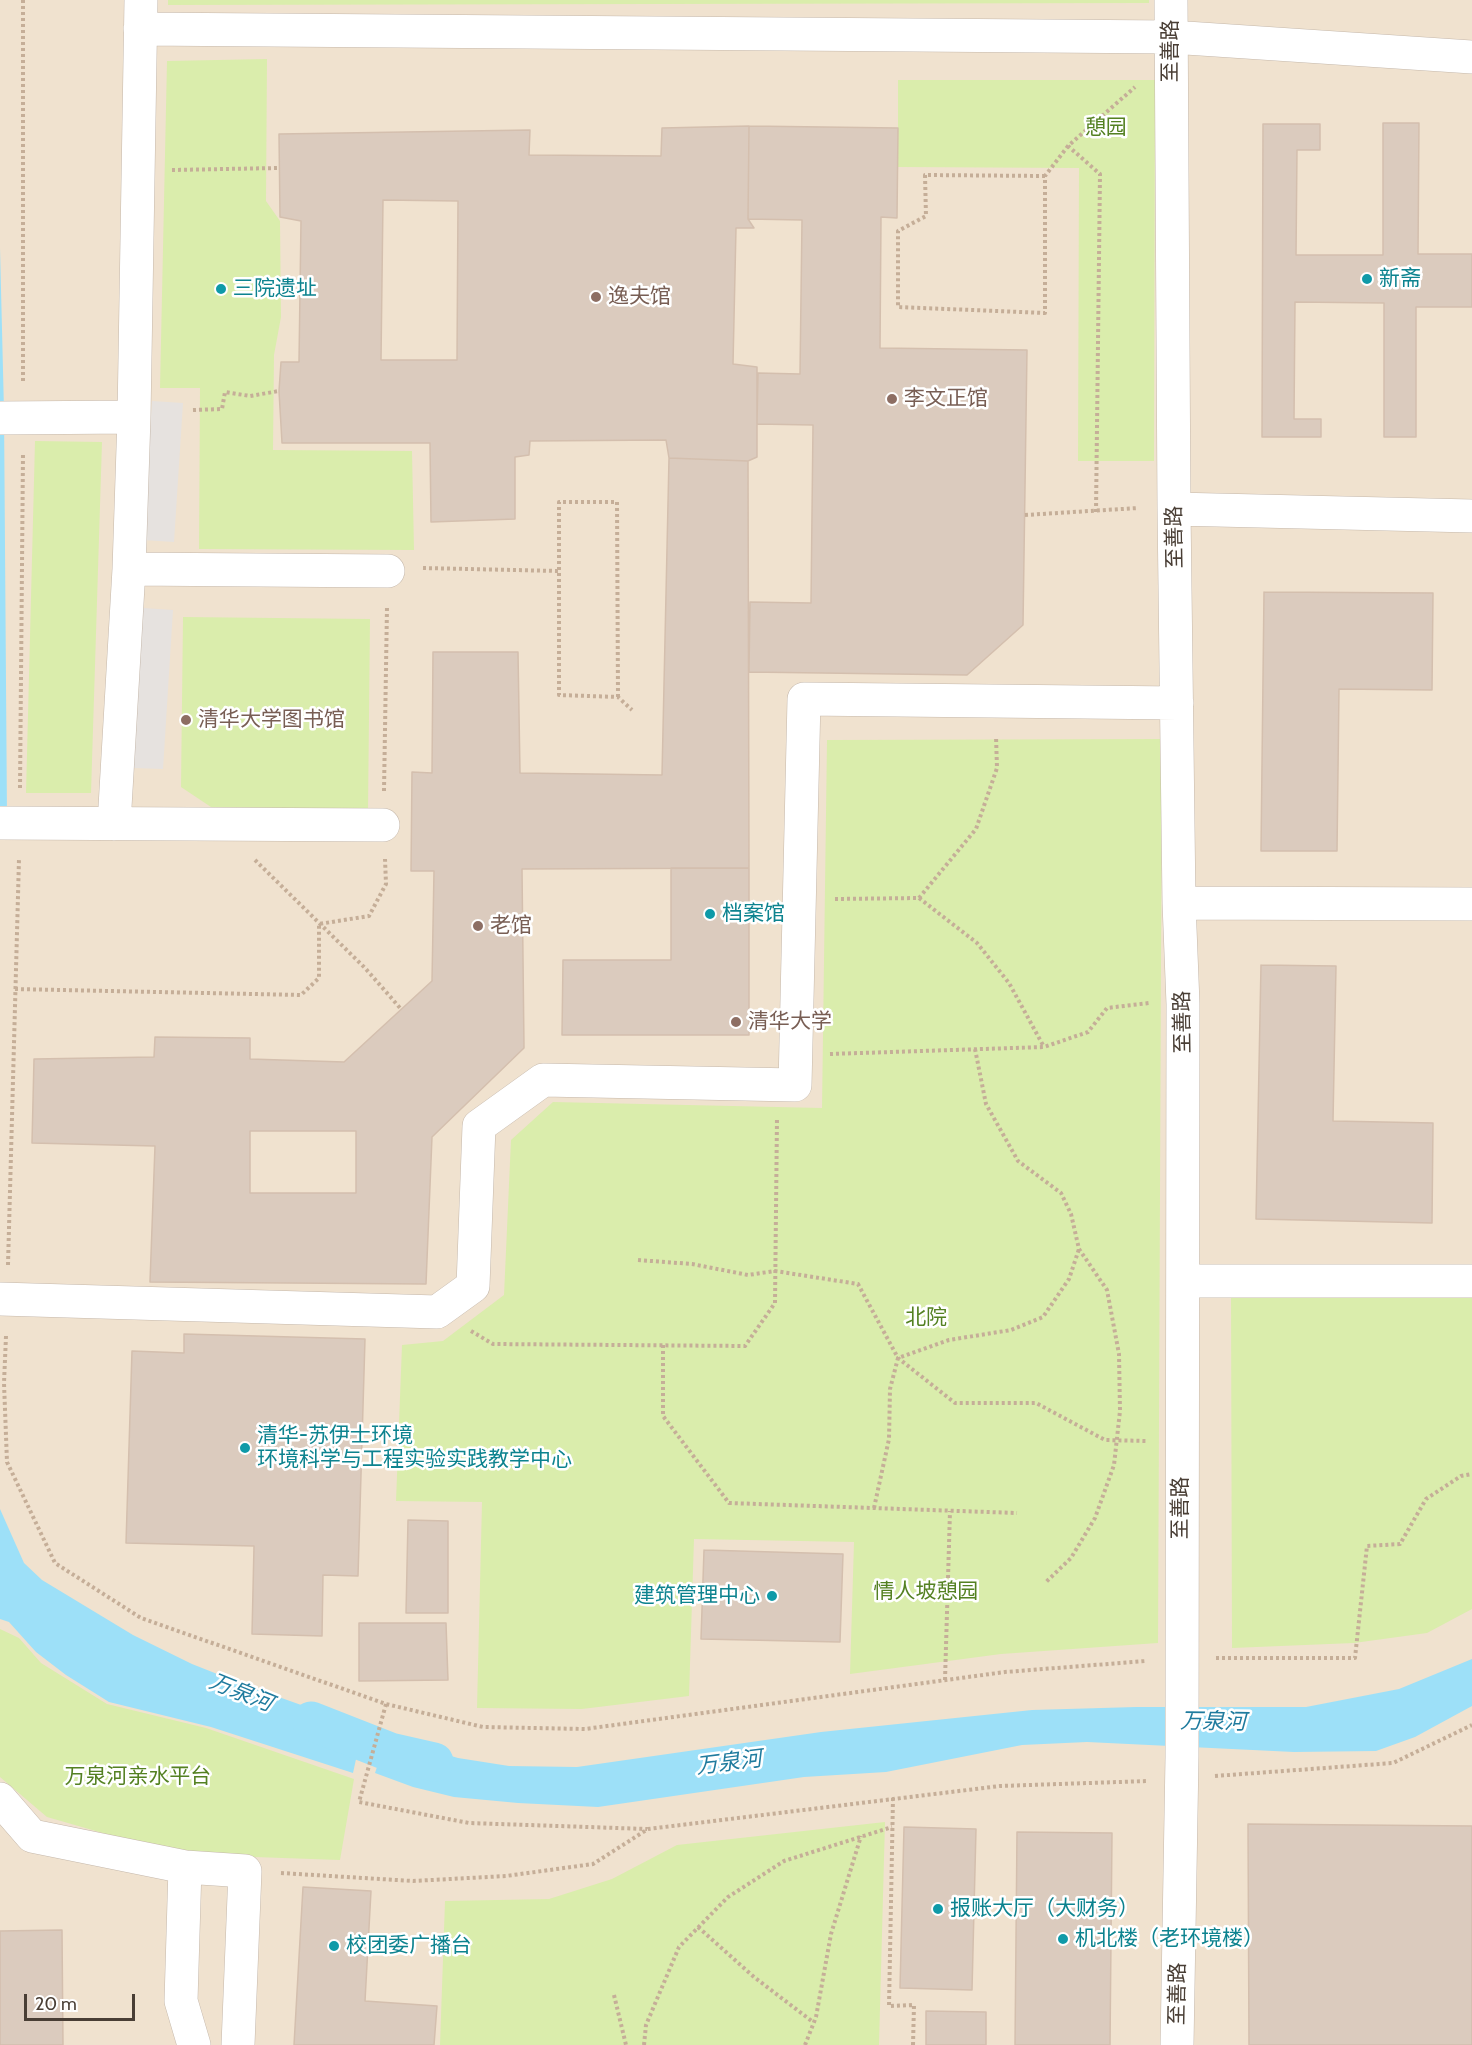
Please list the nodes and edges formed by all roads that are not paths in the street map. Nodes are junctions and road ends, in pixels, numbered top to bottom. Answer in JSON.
{"nodes":[{"id":1,"x":1171,"y":0,"type":"edge"},
{"id":2,"x":140,"y":14,"type":"edge"},
{"id":3,"x":1171,"y":37,"type":"junction"},
{"id":4,"x":1472,"y":57,"type":"edge"},
{"id":5,"x":12,"y":417,"type":"edge"},
{"id":6,"x":134,"y":417,"type":"junction"},
{"id":7,"x":1174,"y":509,"type":"junction"},
{"id":8,"x":1472,"y":516,"type":"edge"},
{"id":9,"x":129,"y":569,"type":"junction"},
{"id":10,"x":388,"y":571,"type":"road end"},
{"id":11,"x":1177,"y":703,"type":"junction"},
{"id":12,"x":10,"y":823,"type":"edge"},
{"id":13,"x":114,"y":824,"type":"junction"},
{"id":14,"x":383,"y":825,"type":"road end"},
{"id":15,"x":1179,"y":903,"type":"junction"},
{"id":16,"x":1471,"y":907,"type":"edge"},
{"id":17,"x":1183,"y":1281,"type":"junction"},
{"id":18,"x":1472,"y":1281,"type":"edge"},
{"id":19,"x":4,"y":1298,"type":"edge"},
{"id":20,"x":0,"y":1799,"type":"edge"},
{"id":21,"x":185,"y":1867,"type":"junction"},
{"id":22,"x":194,"y":2045,"type":"edge"},
{"id":23,"x":238,"y":2045,"type":"edge"},
{"id":24,"x":1177,"y":2045,"type":"edge"}],
"edges":[{"from":1,"to":3,"type":"street","name":"至善路"},
{"from":2,"to":3,"type":"street"},
{"from":2,"to":6,"type":"street"},
{"from":3,"to":4,"type":"street"},
{"from":3,"to":7,"type":"street","name":"至善路"},
{"from":5,"to":6,"type":"street"},
{"from":6,"to":9,"type":"street"},
{"from":7,"to":8,"type":"street"},
{"from":7,"to":11,"type":"street","name":"至善路"},
{"from":9,"to":10,"type":"street"},
{"from":9,"to":13,"type":"street"},
{"from":11,"to":15,"type":"street","name":"至善路"},
{"from":11,"to":19,"type":"street"},
{"from":12,"to":13,"type":"street"},
{"from":13,"to":14,"type":"street"},
{"from":15,"to":16,"type":"street"},
{"from":15,"to":17,"type":"street","name":"至善路"},
{"from":17,"to":18,"type":"street"},
{"from":17,"to":24,"type":"street","name":"至善路"},
{"from":20,"to":21,"type":"street"},
{"from":21,"to":22,"type":"street"},
{"from":21,"to":23,"type":"street"}]}
